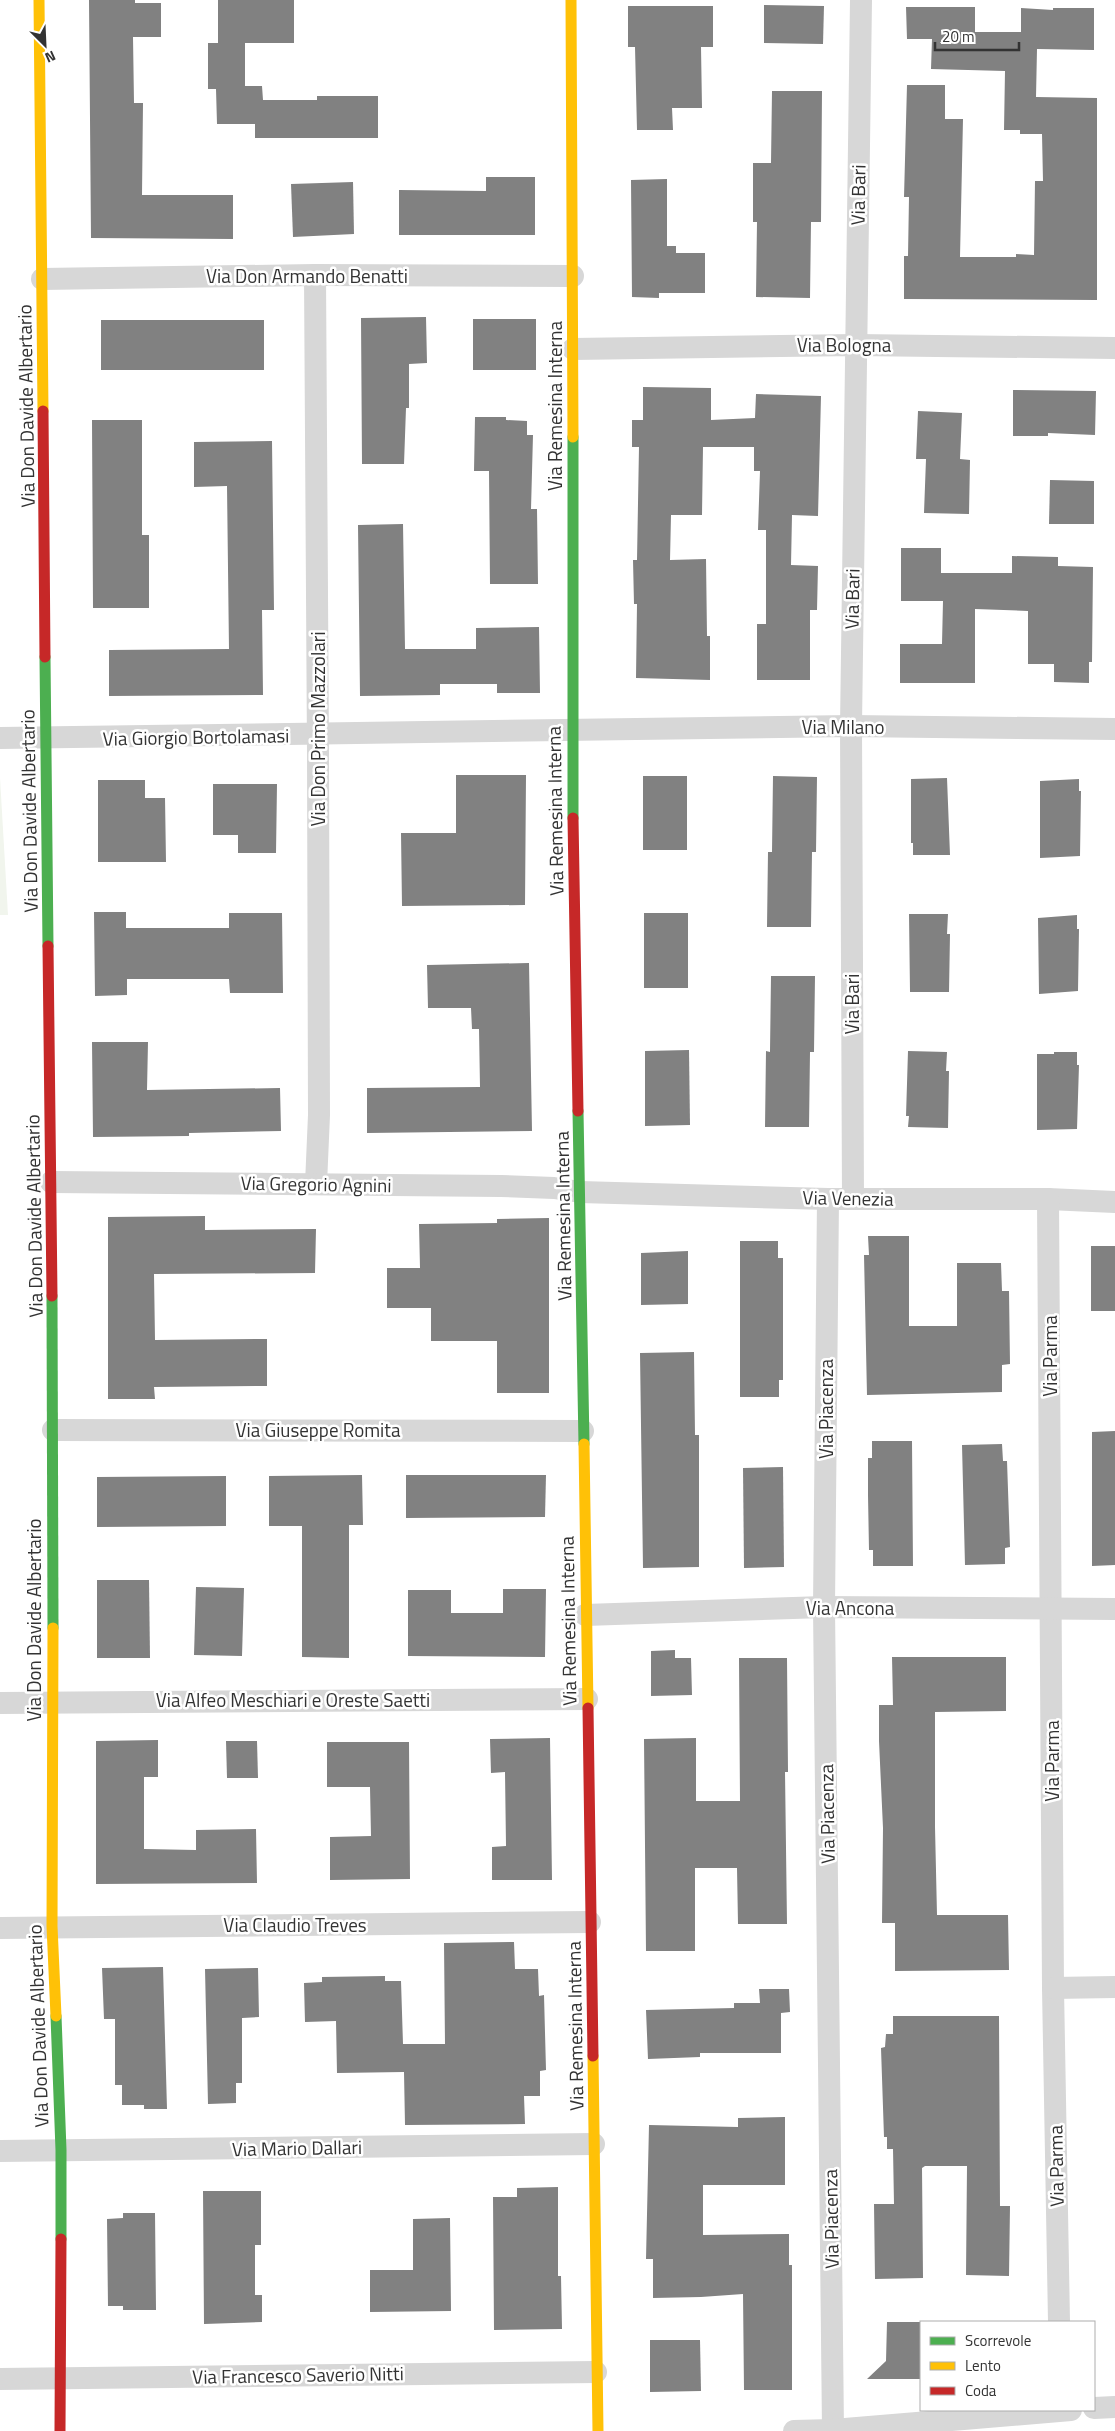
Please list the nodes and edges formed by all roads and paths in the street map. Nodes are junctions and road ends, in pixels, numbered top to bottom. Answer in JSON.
{"nodes":[{"id":1,"x":39,"y":0,"type":"edge"},
{"id":2,"x":571,"y":0,"type":"edge"},
{"id":3,"x":861,"y":0,"type":"edge"},
{"id":4,"x":315,"y":275,"type":"junction"},
{"id":5,"x":573,"y":276,"type":"junction"},
{"id":6,"x":42,"y":279,"type":"junction"},
{"id":7,"x":856,"y":345,"type":"junction"},
{"id":8,"x":1115,"y":348,"type":"edge"},
{"id":9,"x":573,"y":349,"type":"junction"},
{"id":10,"x":850,"y":726,"type":"junction"},
{"id":11,"x":571,"y":729,"type":"junction"},
{"id":12,"x":1115,"y":729,"type":"edge"},
{"id":13,"x":318,"y":735,"type":"junction"},
{"id":14,"x":0,"y":738,"type":"edge"},
{"id":15,"x":46,"y":739,"type":"junction"},
{"id":16,"x":51,"y":1182,"type":"junction"},
{"id":17,"x":316,"y":1184,"type":"junction"},
{"id":18,"x":580,"y":1192,"type":"junction"},
{"id":19,"x":828,"y":1199,"type":"junction"},
{"id":20,"x":853,"y":1199,"type":"junction"},
{"id":21,"x":1048,"y":1199,"type":"junction"},
{"id":22,"x":1115,"y":1202,"type":"edge"},
{"id":23,"x":53,"y":1430,"type":"junction"},
{"id":24,"x":583,"y":1431,"type":"junction"},
{"id":25,"x":824,"y":1607,"type":"junction"},
{"id":26,"x":1115,"y":1609,"type":"edge"},
{"id":27,"x":1051,"y":1610,"type":"junction"},
{"id":28,"x":585,"y":1615,"type":"junction"},
{"id":29,"x":587,"y":1699,"type":"junction"},
{"id":30,"x":51,"y":1701,"type":"junction"},
{"id":31,"x":0,"y":1703,"type":"edge"},
{"id":32,"x":590,"y":1922,"type":"junction"},
{"id":33,"x":52,"y":1926,"type":"junction"},
{"id":34,"x":0,"y":1928,"type":"edge"},
{"id":35,"x":1115,"y":1987,"type":"edge"},
{"id":36,"x":1053,"y":1988,"type":"junction"},
{"id":37,"x":594,"y":2144,"type":"junction"},
{"id":38,"x":61,"y":2150,"type":"junction"},
{"id":39,"x":0,"y":2151,"type":"edge"},
{"id":40,"x":1059,"y":2321,"type":"edge"},
{"id":41,"x":596,"y":2372,"type":"junction"},
{"id":42,"x":0,"y":2378,"type":"edge"},
{"id":43,"x":61,"y":2378,"type":"junction"},
{"id":44,"x":1115,"y":2407,"type":"edge"},
{"id":45,"x":1095,"y":2408,"type":"edge"},
{"id":46,"x":1050,"y":2411,"type":"edge"},
{"id":47,"x":833,"y":2430,"type":"junction"},
{"id":48,"x":60,"y":2431,"type":"edge"},
{"id":49,"x":598,"y":2431,"type":"edge"},
{"id":50,"x":794,"y":2431,"type":"edge"}],
"edges":[{"from":1,"to":6,"type":"street","name":"Via Don Davide Albertario"},
{"from":2,"to":5,"type":"street","name":"Via Remesina Interna"},
{"from":3,"to":7,"type":"street","name":"Via Bari"},
{"from":4,"to":5,"type":"street","name":"Via Don Armando Benatti"},
{"from":4,"to":6,"type":"street","name":"Via Don Armando Benatti"},
{"from":4,"to":13,"type":"street","name":"Via Don Primo Mazzolari"},
{"from":5,"to":9,"type":"street","name":"Via Remesina Interna"},
{"from":6,"to":15,"type":"street","name":"Via Don Davide Albertario"},
{"from":7,"to":8,"type":"street","name":"Via Bologna"},
{"from":7,"to":9,"type":"street","name":"Via Bologna"},
{"from":7,"to":10,"type":"street","name":"Via Bari"},
{"from":9,"to":11,"type":"street","name":"Via Remesina Interna"},
{"from":10,"to":11,"type":"street","name":"Via Milano"},
{"from":10,"to":12,"type":"street","name":"Via Milano"},
{"from":10,"to":20,"type":"street","name":"Via Bari"},
{"from":11,"to":13,"type":"street","name":"Via Giorgio Bortolamasi"},
{"from":11,"to":18,"type":"street","name":"Via Remesina Interna"},
{"from":13,"to":15,"type":"street","name":"Via Giorgio Bortolamasi"},
{"from":13,"to":17,"type":"street","name":"Via Don Primo Mazzolari"},
{"from":14,"to":15,"type":"street","name":"Via Giorgio Bortolamasi"},
{"from":15,"to":16,"type":"street","name":"Via Don Davide Albertario"},
{"from":16,"to":17,"type":"street","name":"Via Gregorio Agnini"},
{"from":16,"to":23,"type":"street","name":"Via Don Davide Albertario"},
{"from":17,"to":18,"type":"street","name":"Via Gregorio Agnini"},
{"from":18,"to":19,"type":"street","name":"Via Venezia"},
{"from":18,"to":24,"type":"street","name":"Via Remesina Interna"},
{"from":19,"to":20,"type":"street","name":"Via Venezia"},
{"from":19,"to":25,"type":"street","name":"Via Piacenza"},
{"from":20,"to":21,"type":"street","name":"Via Venezia"},
{"from":21,"to":22,"type":"street","name":"Via Venezia"},
{"from":21,"to":27,"type":"street","name":"Via Parma"},
{"from":23,"to":24,"type":"street","name":"Via Giuseppe Romita"},
{"from":23,"to":30,"type":"street","name":"Via Don Davide Albertario"},
{"from":24,"to":28,"type":"street","name":"Via Remesina Interna"},
{"from":25,"to":27,"type":"street","name":"Via Ancona"},
{"from":25,"to":28,"type":"street","name":"Via Ancona"},
{"from":25,"to":47,"type":"street","name":"Via Piacenza"},
{"from":26,"to":27,"type":"street","name":"Via Ancona"},
{"from":27,"to":36,"type":"street","name":"Via Parma"},
{"from":28,"to":29,"type":"street","name":"Via Remesina Interna"},
{"from":29,"to":30,"type":"street","name":"Via Alfeo Meschiari e Oreste Saetti"},
{"from":29,"to":32,"type":"street","name":"Via Remesina Interna"},
{"from":30,"to":31,"type":"street","name":"Via Alfeo Meschiari e Oreste Saetti"},
{"from":30,"to":33,"type":"street","name":"Via Don Davide Albertario"},
{"from":32,"to":33,"type":"street","name":"Via Claudio Treves"},
{"from":32,"to":37,"type":"street","name":"Via Remesina Interna"},
{"from":33,"to":34,"type":"street","name":"Via Claudio Treves"},
{"from":33,"to":38,"type":"street","name":"Via Don Davide Albertario"},
{"from":35,"to":36,"type":"street"},
{"from":36,"to":40,"type":"street","name":"Via Parma"},
{"from":37,"to":38,"type":"street","name":"Via Mario Dallari"},
{"from":37,"to":41,"type":"street","name":"Via Remesina Interna"},
{"from":38,"to":39,"type":"street","name":"Via Mario Dallari"},
{"from":38,"to":43,"type":"street","name":"Via Don Davide Albertario"},
{"from":41,"to":43,"type":"street","name":"Via Francesco Saverio Nitti"},
{"from":41,"to":49,"type":"street","name":"Via Remesina Interna"},
{"from":42,"to":43,"type":"street","name":"Via Francesco Saverio Nitti"},
{"from":43,"to":48,"type":"street","name":"Via Don Davide Albertario"},
{"from":44,"to":45,"type":"street"},
{"from":46,"to":47,"type":"street"},
{"from":47,"to":50,"type":"street"}]}
